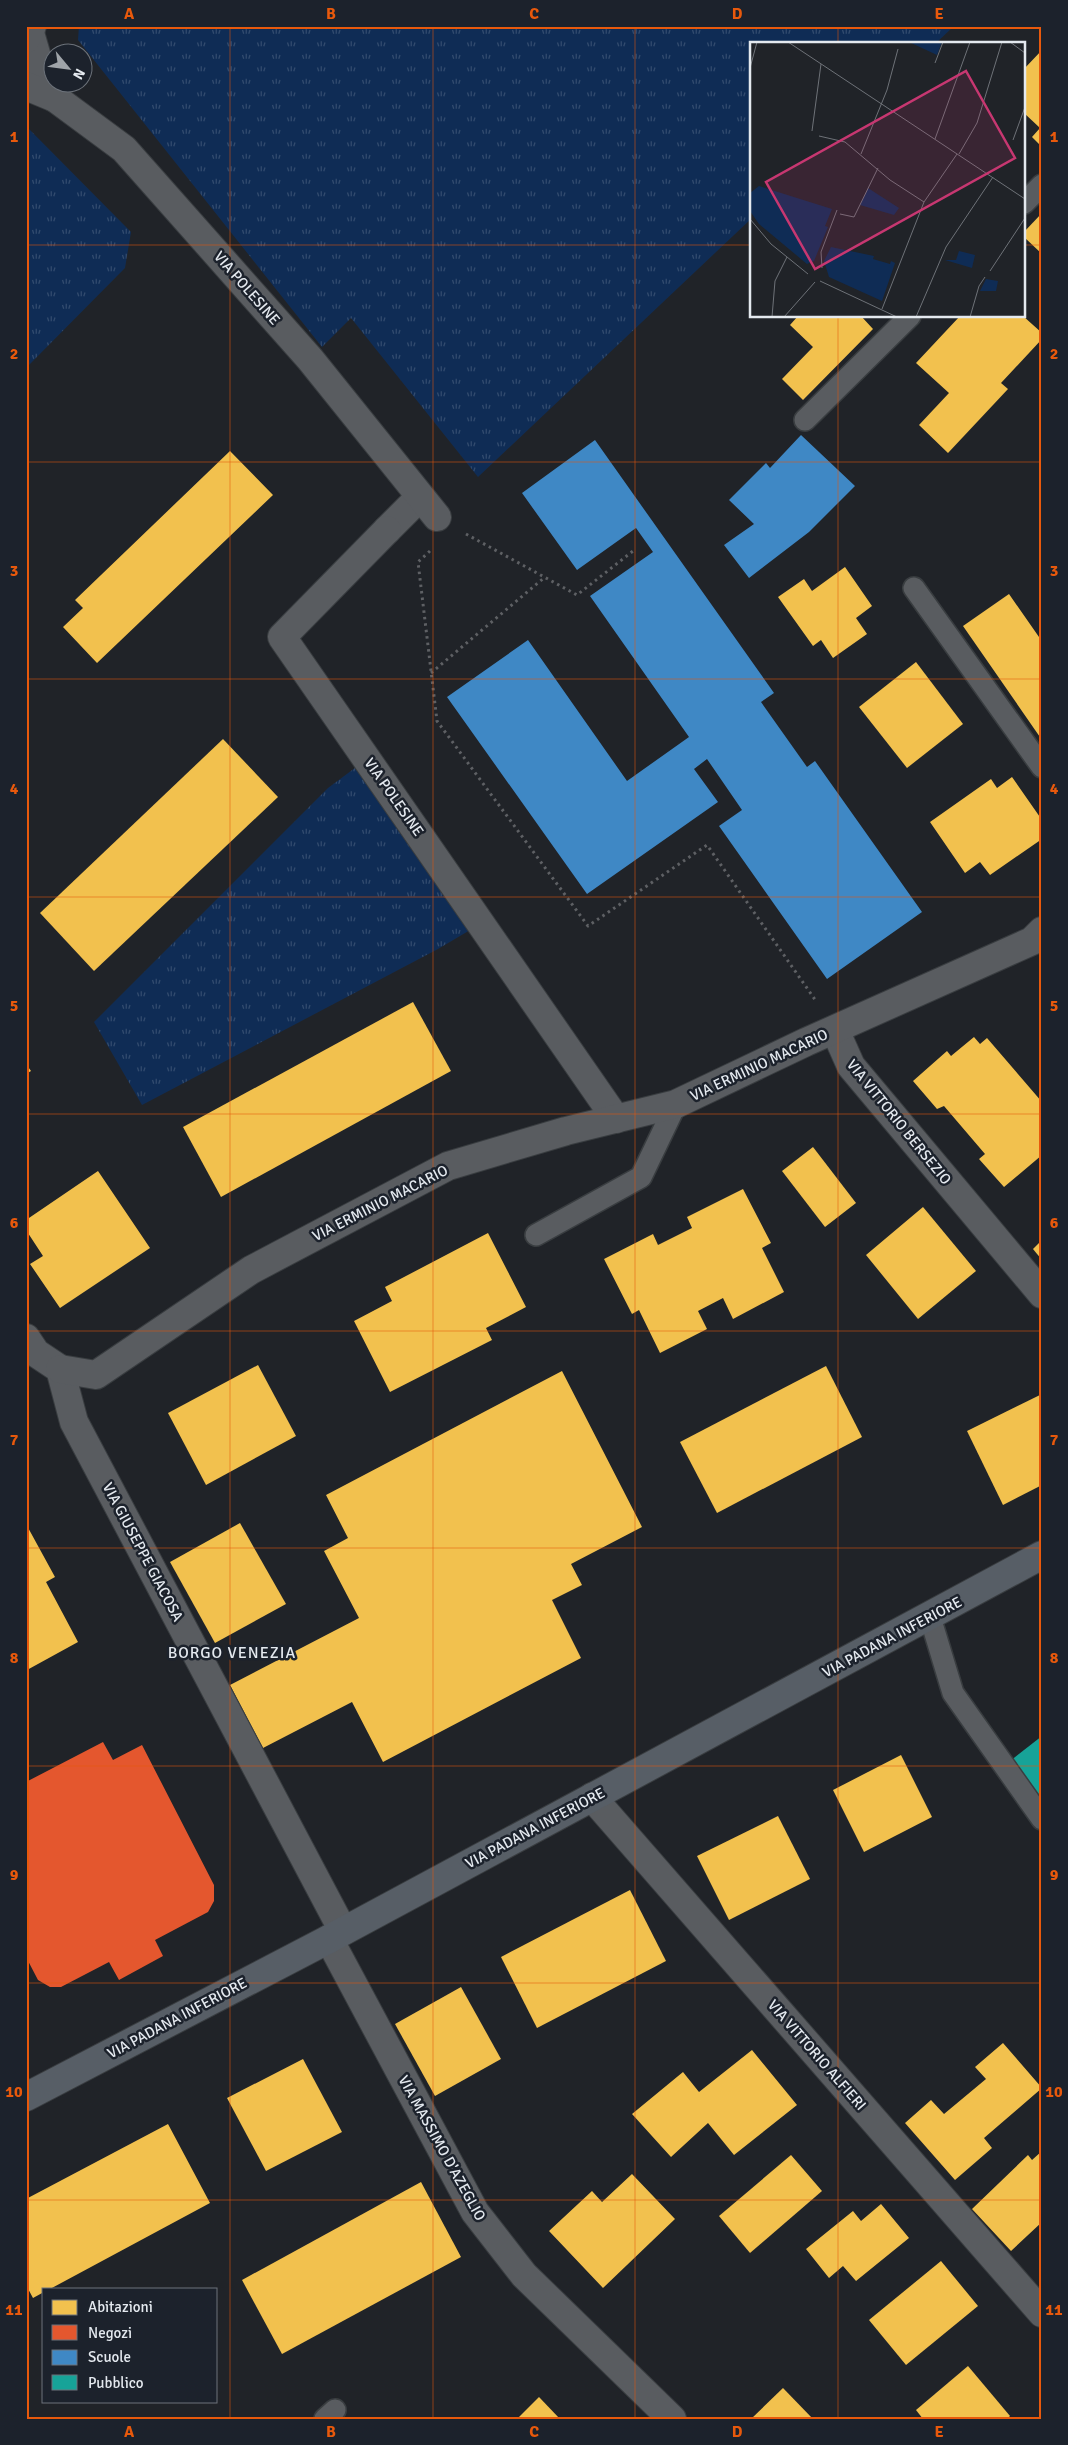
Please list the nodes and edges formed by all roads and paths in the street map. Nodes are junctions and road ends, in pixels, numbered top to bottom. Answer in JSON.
{"nodes":[{"id":1,"x":29,"y":33,"type":"edge"},
{"id":2,"x":26,"y":86,"type":"edge"},
{"id":3,"x":55,"y":98,"type":"junction"},
{"id":4,"x":1042,"y":185,"type":"edge"},
{"id":5,"x":1026,"y":201,"type":"edge"},
{"id":6,"x":908,"y":318,"type":"edge"},
{"id":7,"x":806,"y":420,"type":"dead end"},
{"id":8,"x":420,"y":497,"type":"junction"},
{"id":9,"x":445,"y":522,"type":"junction"},
{"id":10,"x":633,"y":551,"type":"dead end"},
{"id":11,"x":546,"y":577,"type":"junction"},
{"id":12,"x":914,"y":588,"type":"dead end"},
{"id":13,"x":431,"y":673,"type":"junction"},
{"id":14,"x":1042,"y":767,"type":"edge"},
{"id":15,"x":1042,"y":931,"type":"edge"},
{"id":16,"x":835,"y":1030,"type":"junction"},
{"id":17,"x":676,"y":1104,"type":"junction"},
{"id":18,"x":616,"y":1119,"type":"junction"},
{"id":19,"x":536,"y":1235,"type":"dead end"},
{"id":20,"x":1042,"y":1294,"type":"edge"},
{"id":21,"x":26,"y":1338,"type":"edge"},
{"id":22,"x":60,"y":1369,"type":"junction"},
{"id":23,"x":1042,"y":1555,"type":"edge"},
{"id":24,"x":930,"y":1617,"type":"junction"},
{"id":25,"x":592,"y":1797,"type":"junction"},
{"id":26,"x":1042,"y":1819,"type":"edge"},
{"id":27,"x":336,"y":1935,"type":"junction"},
{"id":28,"x":26,"y":2097,"type":"edge"},
{"id":29,"x":1042,"y":2313,"type":"edge"},
{"id":30,"x":672,"y":2419,"type":"edge"}],
"edges":[{"from":1,"to":3,"type":"street","name":"VIA POLESINE"},
{"from":2,"to":3,"type":"street","name":"VIA POLESINE"},
{"from":3,"to":8,"type":"street","name":"VIA POLESINE"},
{"from":4,"to":5,"type":"lane"},
{"from":6,"to":7,"type":"lane"},
{"from":8,"to":9,"type":"street","name":"VIA POLESINE"},
{"from":8,"to":18,"type":"street","name":"VIA POLESINE"},
{"from":9,"to":11,"type":"path"},
{"from":9,"to":13,"type":"path"},
{"from":10,"to":11,"type":"path"},
{"from":11,"to":13,"type":"path"},
{"from":12,"to":14,"type":"lane"},
{"from":13,"to":16,"type":"path"},
{"from":15,"to":16,"type":"street"},
{"from":16,"to":17,"type":"street","name":"VIA ERMINIO MACARIO"},
{"from":16,"to":20,"type":"street","name":"VIA VITTORIO BERSEZIO"},
{"from":17,"to":18,"type":"street","name":"VIA ERMINIO MACARIO"},
{"from":17,"to":19,"type":"lane"},
{"from":18,"to":22,"type":"street","name":"VIA ERMINIO MACARIO"},
{"from":21,"to":22,"type":"street"},
{"from":22,"to":27,"type":"street","name":"VIA GIUSEPPE GIACOSA"},
{"from":23,"to":24,"type":"main road","name":"VIA PADANA INFERIORE"},
{"from":24,"to":25,"type":"main road","name":"VIA PADANA INFERIORE"},
{"from":24,"to":26,"type":"lane"},
{"from":25,"to":27,"type":"main road","name":"VIA PADANA INFERIORE"},
{"from":25,"to":29,"type":"street","name":"VIA VITTORIO ALFIERI"},
{"from":27,"to":28,"type":"main road","name":"VIA PADANA INFERIORE"},
{"from":27,"to":30,"type":"street","name":"VIA MASSIMO D'AZEGLIO"}]}
